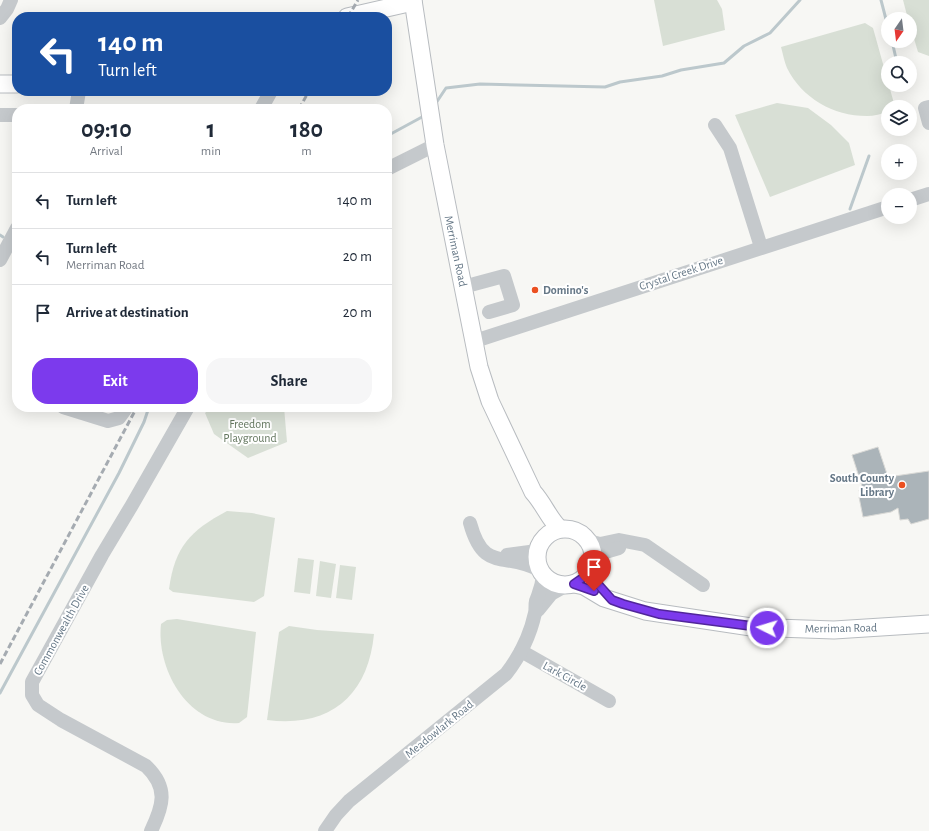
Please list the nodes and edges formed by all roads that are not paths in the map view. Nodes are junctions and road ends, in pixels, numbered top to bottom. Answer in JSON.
{"nodes":[{"id":1,"x":11,"y":0,"type":"edge"},
{"id":2,"x":414,"y":1,"type":"edge"},
{"id":3,"x":368,"y":12,"type":"edge"},
{"id":4,"x":0,"y":18,"type":"edge"},
{"id":5,"x":0,"y":84,"type":"edge"},
{"id":6,"x":12,"y":84,"type":"edge"},
{"id":7,"x":929,"y":107,"type":"edge"},
{"id":8,"x":0,"y":115,"type":"edge"},
{"id":9,"x":12,"y":116,"type":"edge"},
{"id":10,"x":929,"y":123,"type":"edge"},
{"id":11,"x":714,"y":125,"type":"dead end"},
{"id":12,"x":435,"y":145,"type":"junction"},
{"id":13,"x":392,"y":166,"type":"edge"},
{"id":14,"x":929,"y":194,"type":"edge"},
{"id":15,"x":917,"y":198,"type":"edge"},
{"id":16,"x":881,"y":209,"type":"edge"},
{"id":17,"x":12,"y":237,"type":"edge"},
{"id":18,"x":762,"y":247,"type":"junction"},
{"id":19,"x":0,"y":260,"type":"edge"},
{"id":20,"x":463,"y":287,"type":"junction"},
{"id":21,"x":490,"y":312,"type":"dead end"},
{"id":22,"x":474,"y":341,"type":"junction"},
{"id":23,"x":80,"y":412,"type":"edge"},
{"id":24,"x":124,"y":412,"type":"edge"},
{"id":25,"x":185,"y":412,"type":"edge"},
{"id":26,"x":533,"y":492,"type":"junction"},
{"id":27,"x":470,"y":523,"type":"dead end"},
{"id":28,"x":560,"y":529,"type":"junction"},
{"id":29,"x":588,"y":541,"type":"junction"},
{"id":30,"x":627,"y":542,"type":"junction"},
{"id":31,"x":541,"y":544,"type":"junction"},
{"id":32,"x":497,"y":558,"type":"junction"},
{"id":33,"x":592,"y":564,"type":"junction"},
{"id":34,"x":541,"y":572,"type":"junction"},
{"id":35,"x":571,"y":584,"type":"junction"},
{"id":36,"x":703,"y":585,"type":"dead end"},
{"id":37,"x":612,"y":600,"type":"junction"},
{"id":38,"x":535,"y":613,"type":"junction"},
{"id":39,"x":929,"y":624,"type":"edge"},
{"id":40,"x":521,"y":652,"type":"junction"},
{"id":41,"x":609,"y":701,"type":"dead end"},
{"id":42,"x":151,"y":831,"type":"edge"},
{"id":43,"x":325,"y":831,"type":"edge"}],
"edges":[{"from":1,"to":4,"type":"street"},
{"from":2,"to":3,"type":"main road"},
{"from":2,"to":12,"type":"main road","name":"Merriman Road"},
{"from":5,"to":6,"type":"main road"},
{"from":7,"to":10,"type":"street"},
{"from":8,"to":9,"type":"street"},
{"from":11,"to":18,"type":"street"},
{"from":12,"to":13,"type":"street"},
{"from":12,"to":20,"type":"main road","name":"Merriman Road"},
{"from":14,"to":15,"type":"street"},
{"from":16,"to":18,"type":"street","name":"Crystal Creek Drive"},
{"from":17,"to":19,"type":"street"},
{"from":18,"to":22,"type":"street","name":"Crystal Creek Drive"},
{"from":20,"to":21,"type":"street"},
{"from":20,"to":22,"type":"main road","name":"Merriman Road"},
{"from":22,"to":26,"type":"main road","name":"Merriman Road"},
{"from":23,"to":24,"type":"street"},
{"from":25,"to":42,"type":"street","name":"Commonwealth Drive"},
{"from":26,"to":28,"type":"main road","name":"Merriman Road"},
{"from":26,"to":31,"type":"main road","name":"Merriman Road"},
{"from":27,"to":32,"type":"street"},
{"from":28,"to":29,"type":"main road"},
{"from":28,"to":31,"type":"main road"},
{"from":29,"to":30,"type":"street"},
{"from":29,"to":33,"type":"main road"},
{"from":30,"to":33,"type":"street"},
{"from":30,"to":36,"type":"street"},
{"from":31,"to":32,"type":"street"},
{"from":31,"to":34,"type":"main road"},
{"from":32,"to":34,"type":"street"},
{"from":33,"to":35,"type":"main road"},
{"from":33,"to":37,"type":"main road","name":"Merriman Road"},
{"from":34,"to":35,"type":"main road"},
{"from":34,"to":38,"type":"street","name":"Meadowlark Road"},
{"from":35,"to":37,"type":"main road","name":"Merriman Road"},
{"from":35,"to":38,"type":"street","name":"Meadowlark Road"},
{"from":37,"to":39,"type":"main road","name":"Merriman Road"},
{"from":38,"to":40,"type":"street","name":"Meadowlark Road"},
{"from":40,"to":41,"type":"street","name":"Lark Circle"},
{"from":40,"to":43,"type":"street","name":"Meadowlark Road"}]}
